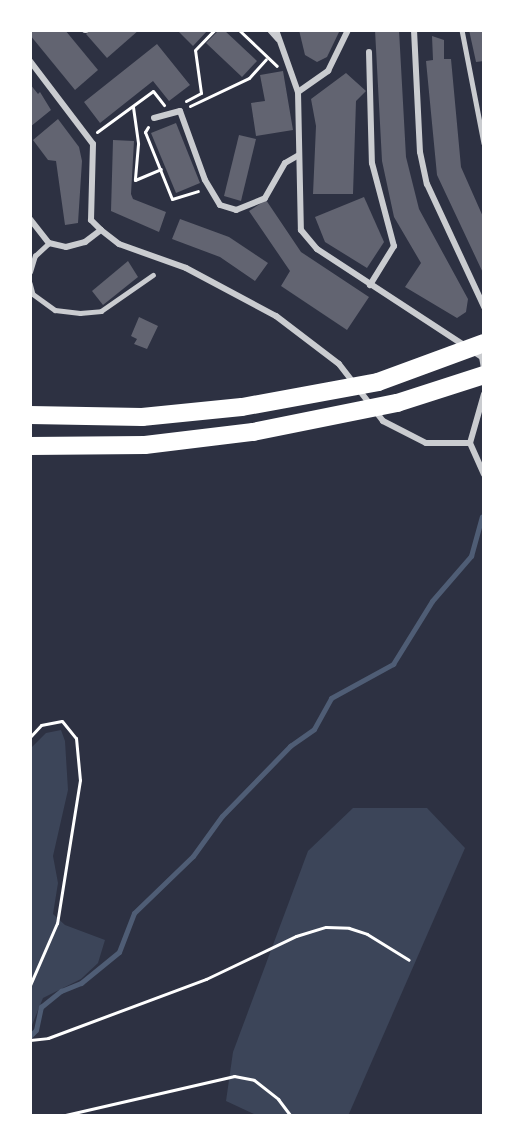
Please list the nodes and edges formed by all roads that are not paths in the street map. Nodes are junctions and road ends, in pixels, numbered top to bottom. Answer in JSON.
{"nodes":[{"id":1,"x":270,"y":30,"type":"edge"},
{"id":2,"x":276,"y":30,"type":"edge"},
{"id":3,"x":348,"y":30,"type":"edge"},
{"id":4,"x":414,"y":30,"type":"edge"},
{"id":5,"x":462,"y":30,"type":"edge"},
{"id":6,"x":278,"y":39,"type":"junction"},
{"id":7,"x":369,"y":52,"type":"dead end"},
{"id":8,"x":30,"y":61,"type":"edge"},
{"id":9,"x":298,"y":92,"type":"junction"},
{"id":10,"x":154,"y":118,"type":"road end"},
{"id":11,"x":484,"y":143,"type":"edge"},
{"id":12,"x":300,"y":155,"type":"junction"},
{"id":13,"x":30,"y":219,"type":"edge"},
{"id":14,"x":101,"y":230,"type":"junction"},
{"id":15,"x":49,"y":243,"type":"junction"},
{"id":16,"x":30,"y":272,"type":"edge"},
{"id":17,"x":153,"y":275,"type":"dead end"},
{"id":18,"x":30,"y":284,"type":"edge"},
{"id":19,"x":370,"y":285,"type":"junction"},
{"id":20,"x":484,"y":307,"type":"edge"},
{"id":21,"x":484,"y":357,"type":"edge"},
{"id":22,"x":484,"y":368,"type":"edge"},
{"id":23,"x":484,"y":394,"type":"edge"},
{"id":24,"x":30,"y":416,"type":"edge"},
{"id":25,"x":470,"y":443,"type":"junction"},
{"id":26,"x":30,"y":446,"type":"edge"},
{"id":27,"x":481,"y":467,"type":"edge"},
{"id":28,"x":484,"y":474,"type":"edge"}],
"edges":[{"from":1,"to":6,"type":"street"},
{"from":2,"to":6,"type":"street"},
{"from":3,"to":9,"type":"street"},
{"from":4,"to":20,"type":"street"},
{"from":5,"to":11,"type":"lane"},
{"from":6,"to":9,"type":"street"},
{"from":7,"to":19,"type":"street"},
{"from":8,"to":14,"type":"street"},
{"from":9,"to":12,"type":"street"},
{"from":10,"to":12,"type":"street"},
{"from":12,"to":19,"type":"street"},
{"from":13,"to":15,"type":"street"},
{"from":14,"to":15,"type":"street"},
{"from":14,"to":25,"type":"street"},
{"from":15,"to":16,"type":"lane"},
{"from":17,"to":18,"type":"lane"},
{"from":19,"to":21,"type":"street"},
{"from":21,"to":22,"type":"street"},
{"from":21,"to":24,"type":"highway"},
{"from":21,"to":26,"type":"highway"},
{"from":23,"to":25,"type":"street"},
{"from":25,"to":27,"type":"street"},
{"from":27,"to":28,"type":"street"}]}
